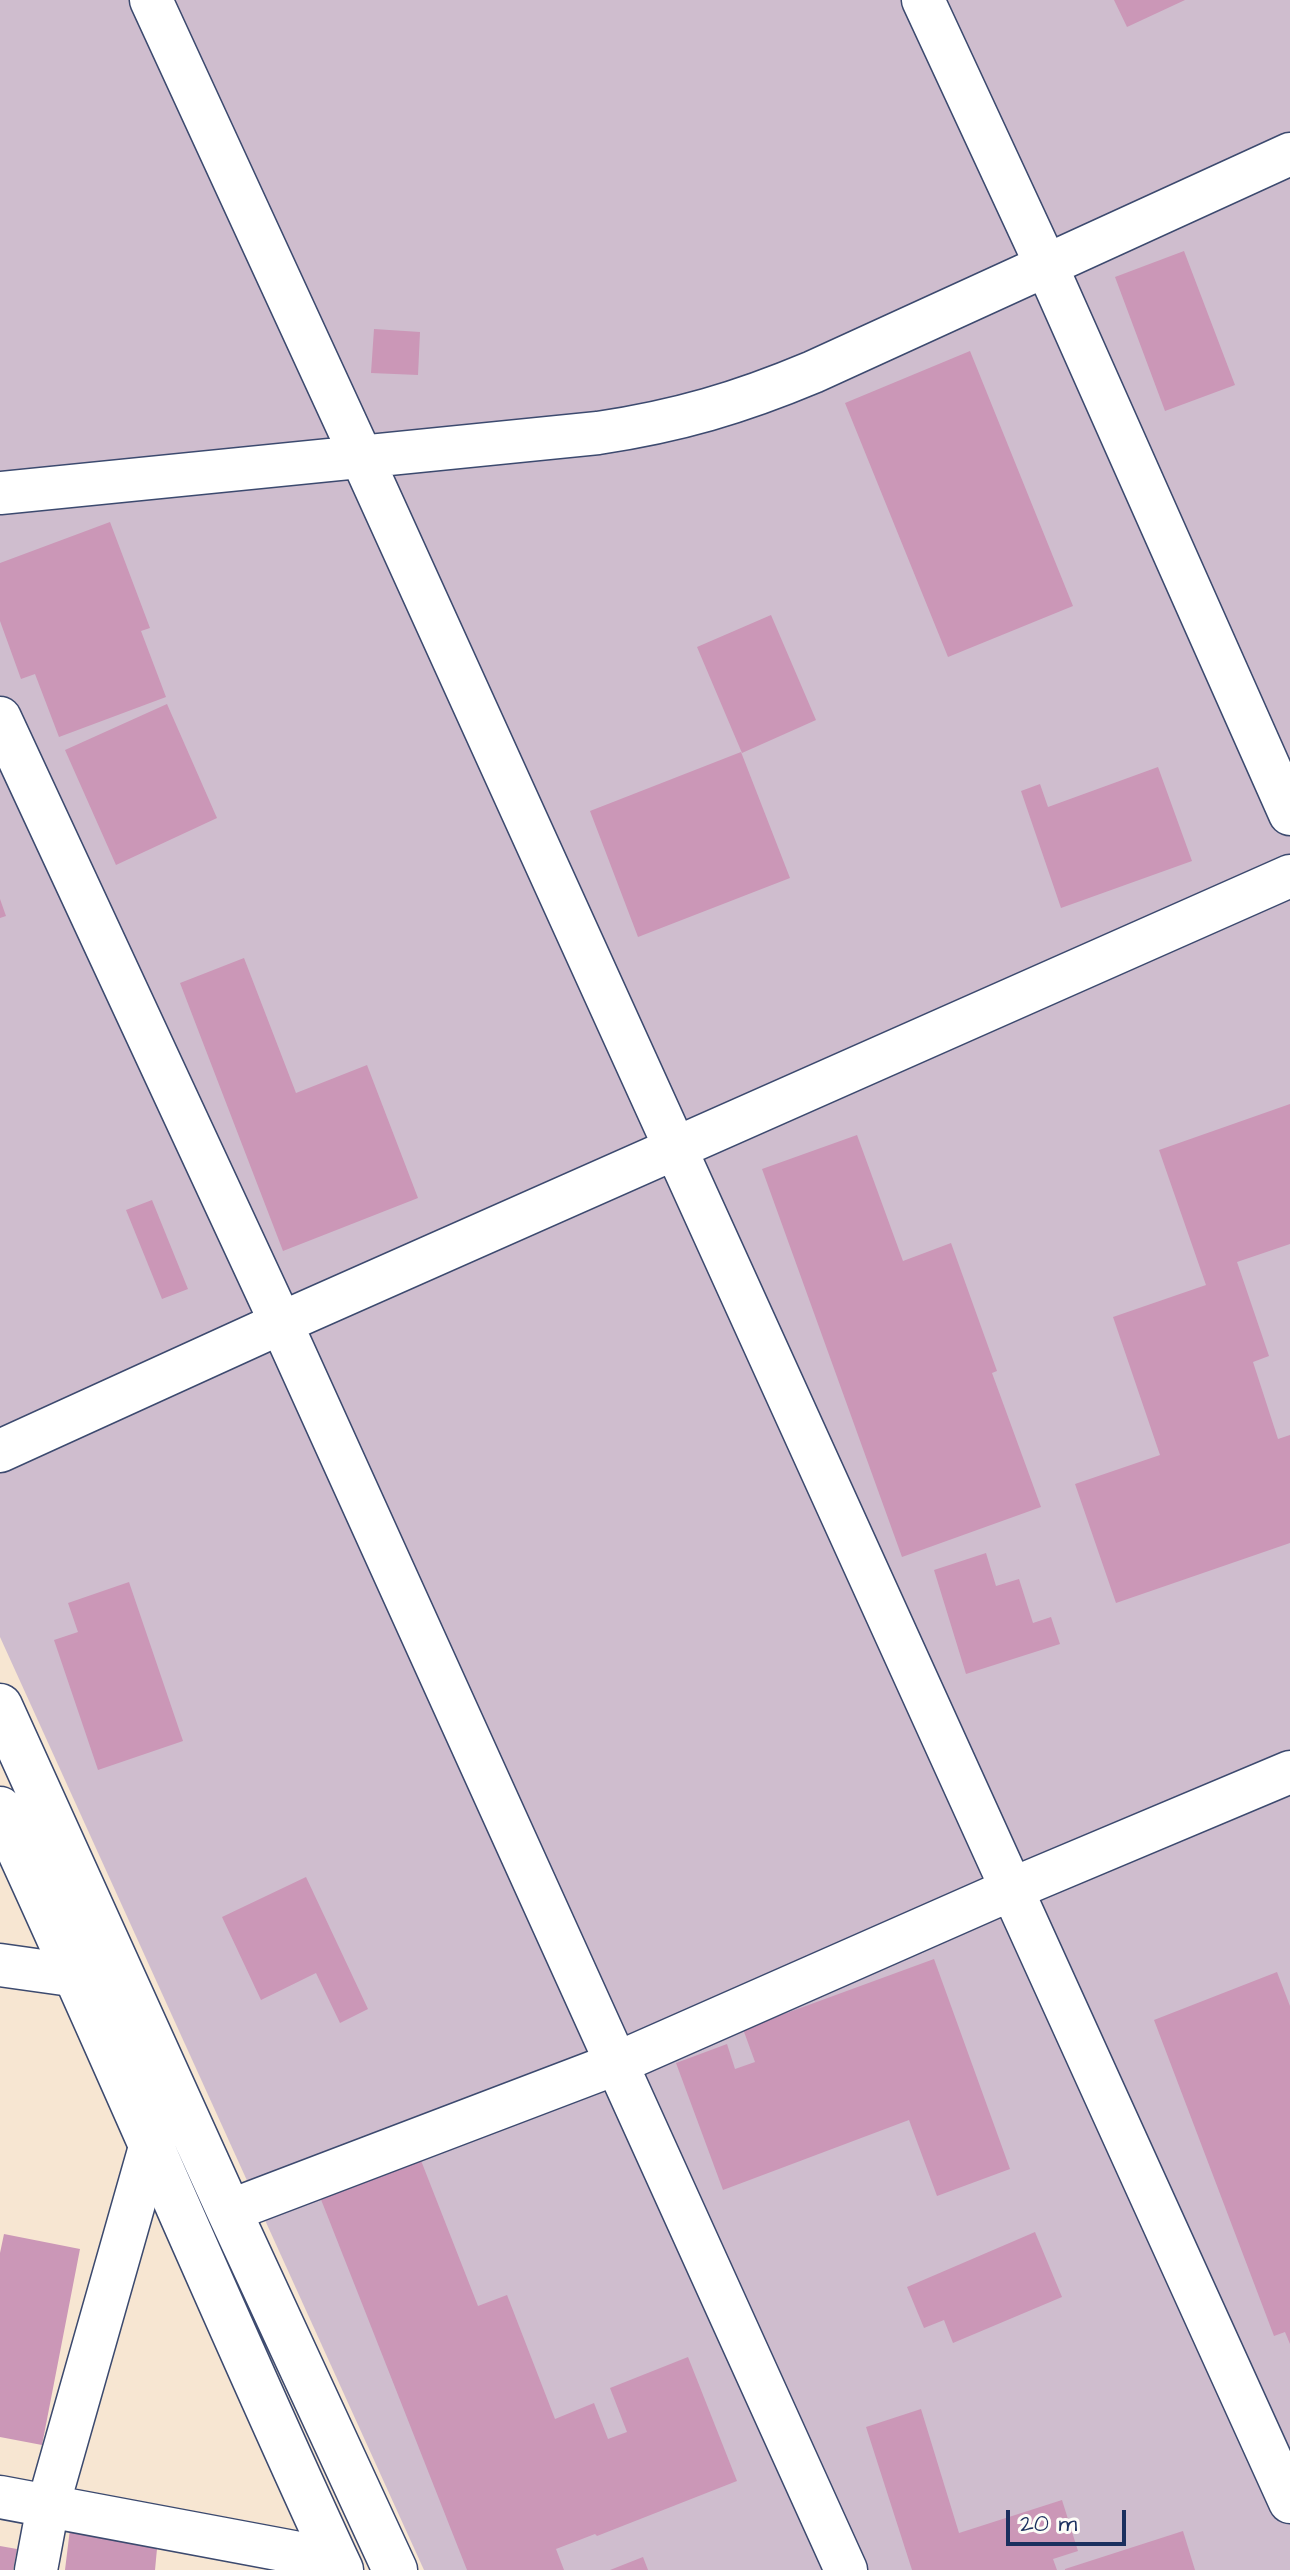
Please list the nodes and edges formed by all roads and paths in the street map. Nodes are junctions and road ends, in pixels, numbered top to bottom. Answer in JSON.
{"nodes":[{"id":1,"x":151,"y":0,"type":"edge"},
{"id":2,"x":923,"y":0,"type":"edge"},
{"id":3,"x":1290,"y":154,"type":"edge"},
{"id":4,"x":1046,"y":265,"type":"junction"},
{"id":5,"x":361,"y":456,"type":"junction"},
{"id":6,"x":0,"y":493,"type":"edge"},
{"id":7,"x":0,"y":718,"type":"edge"},
{"id":8,"x":1290,"y":814,"type":"edge"},
{"id":9,"x":1290,"y":876,"type":"edge"},
{"id":10,"x":675,"y":1149,"type":"junction"},
{"id":11,"x":281,"y":1323,"type":"junction"},
{"id":12,"x":0,"y":1451,"type":"edge"},
{"id":13,"x":0,"y":1706,"type":"edge"},
{"id":14,"x":1290,"y":1772,"type":"edge"},
{"id":15,"x":0,"y":1809,"type":"edge"},
{"id":16,"x":1012,"y":1889,"type":"junction"},
{"id":17,"x":0,"y":1965,"type":"edge"},
{"id":18,"x":78,"y":1976,"type":"junction"},
{"id":19,"x":615,"y":2064,"type":"junction"},
{"id":20,"x":150,"y":2147,"type":"junction"},
{"id":21,"x":229,"y":2211,"type":"junction"},
{"id":22,"x":0,"y":2497,"type":"edge"},
{"id":23,"x":1290,"y":2502,"type":"edge"},
{"id":24,"x":48,"y":2506,"type":"junction"},
{"id":25,"x":266,"y":2558,"type":"edge"},
{"id":26,"x":339,"y":2565,"type":"edge"},
{"id":27,"x":36,"y":2570,"type":"edge"},
{"id":28,"x":395,"y":2570,"type":"edge"},
{"id":29,"x":846,"y":2570,"type":"edge"}],
"edges":[{"from":1,"to":5,"type":"street"},
{"from":2,"to":4,"type":"street"},
{"from":3,"to":4,"type":"street"},
{"from":4,"to":5,"type":"street"},
{"from":4,"to":8,"type":"street"},
{"from":5,"to":6,"type":"street"},
{"from":5,"to":10,"type":"street"},
{"from":7,"to":11,"type":"street"},
{"from":9,"to":10,"type":"street"},
{"from":10,"to":11,"type":"street"},
{"from":10,"to":16,"type":"street"},
{"from":11,"to":12,"type":"street"},
{"from":11,"to":19,"type":"street"},
{"from":13,"to":21,"type":"main road"},
{"from":14,"to":16,"type":"street"},
{"from":15,"to":18,"type":"main road"},
{"from":16,"to":19,"type":"street"},
{"from":16,"to":23,"type":"street"},
{"from":17,"to":18,"type":"street"},
{"from":18,"to":20,"type":"main road"},
{"from":19,"to":21,"type":"street"},
{"from":19,"to":29,"type":"street"},
{"from":20,"to":24,"type":"street"},
{"from":20,"to":26,"type":"main road"},
{"from":21,"to":28,"type":"main road"},
{"from":22,"to":24,"type":"street"},
{"from":24,"to":25,"type":"street"},
{"from":24,"to":27,"type":"street"},
{"from":25,"to":26,"type":"street"}]}
